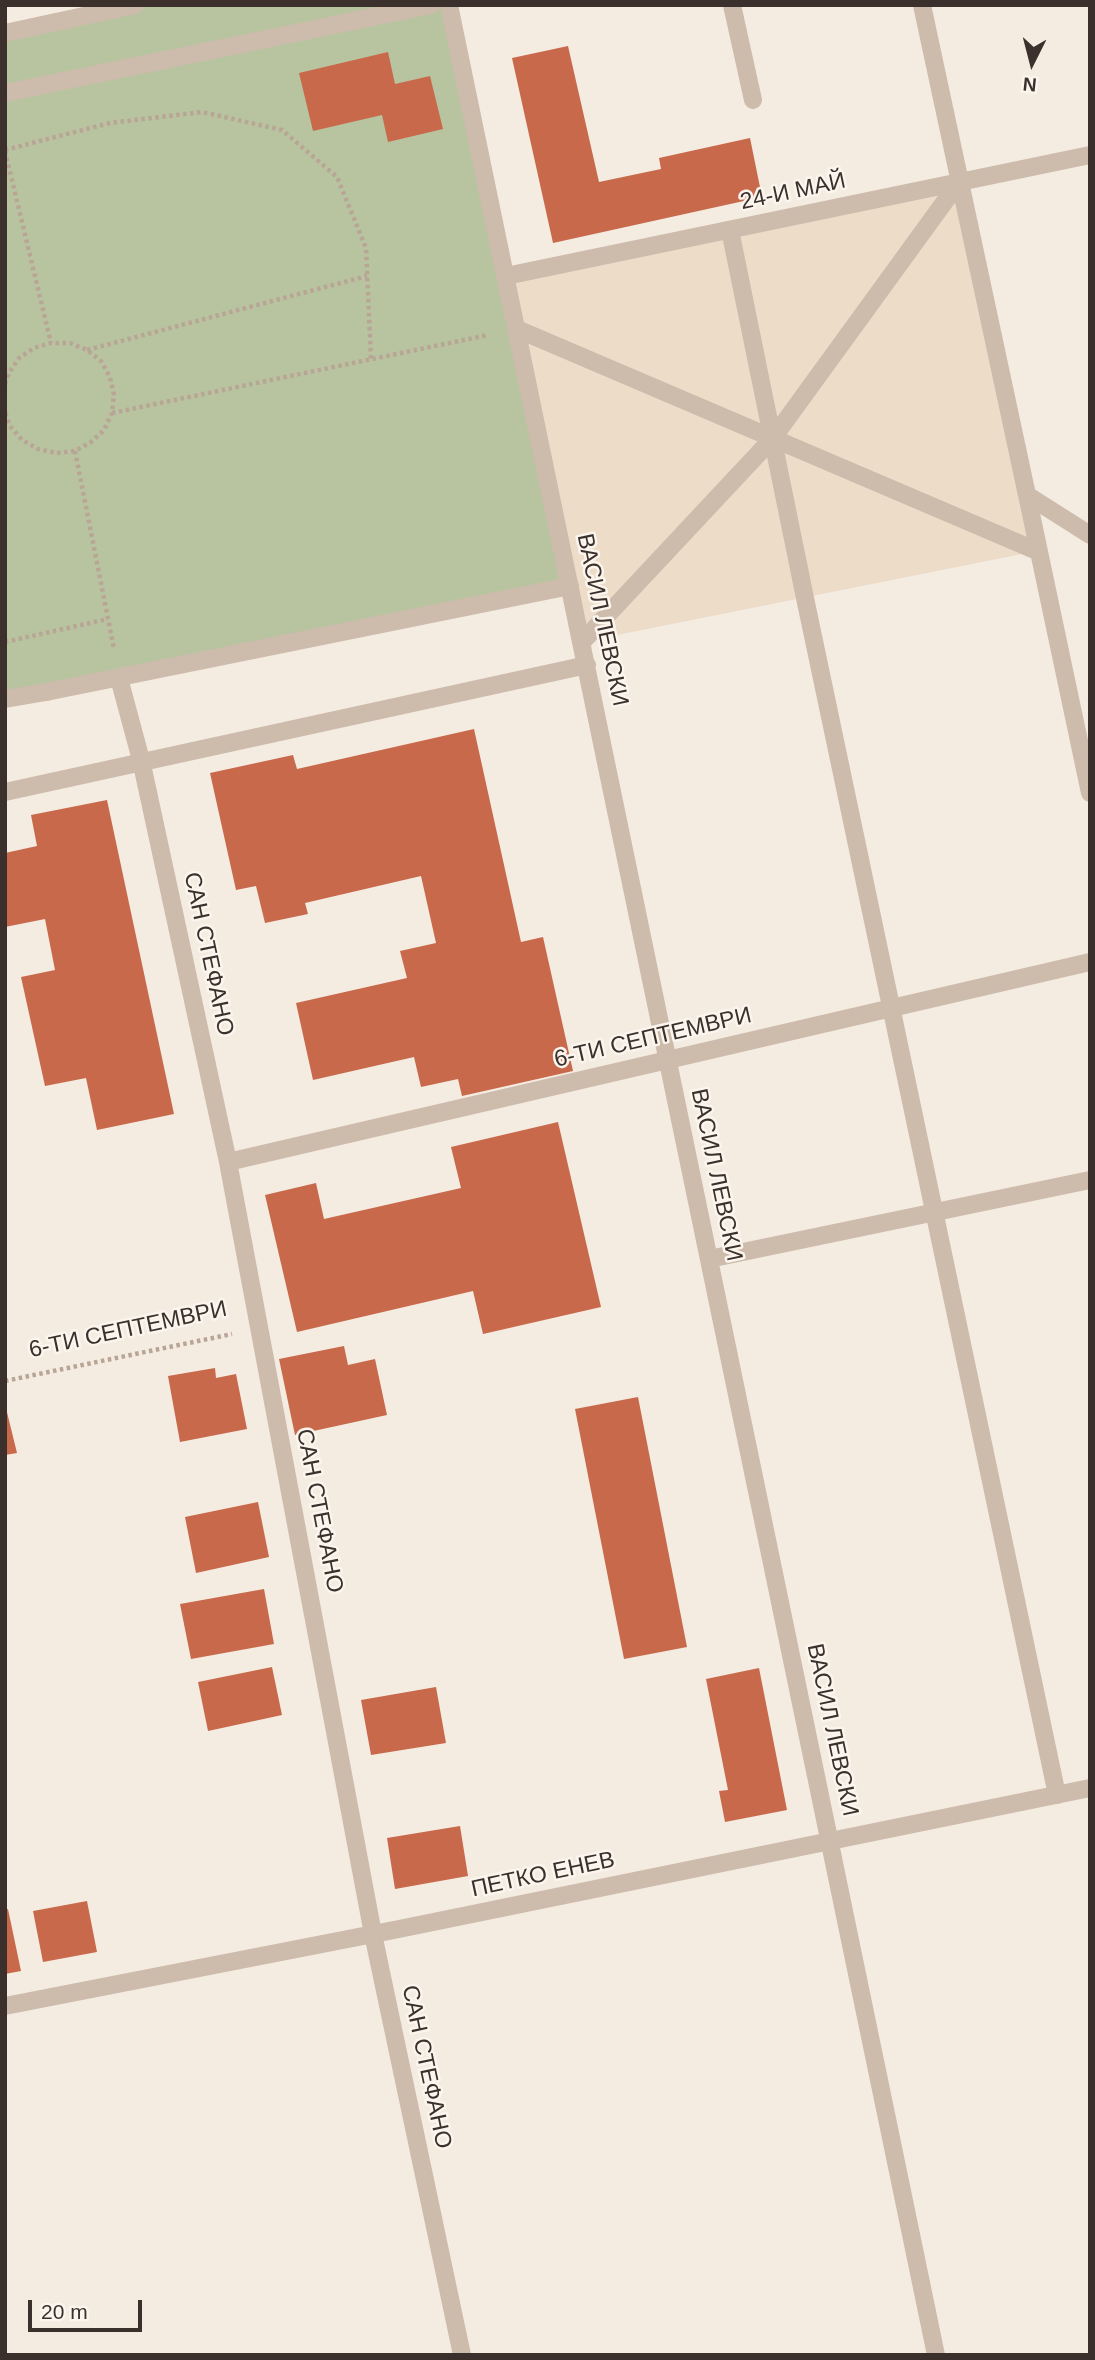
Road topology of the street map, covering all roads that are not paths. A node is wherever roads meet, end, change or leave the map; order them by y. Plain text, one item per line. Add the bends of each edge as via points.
1 (135, 5) edge
2 (431, 5) edge
3 (449, 5) edge
4 (732, 5) edge
5 (922, 5) edge
6 (5, 33) edge
7 (5, 93) edge
8 (753, 100) dead end
9 (1090, 155) edge
10 (959, 182) junction
11 (730, 230) junction
12 (506, 276) junction
13 (517, 329) junction
14 (773, 438) junction
15 (1027, 495) junction
16 (1090, 535) edge
17 (1037, 551) junction
18 (570, 586) junction
19 (582, 642) junction
20 (587, 665) junction
21 (119, 678) junction
22 (5, 699) edge
23 (141, 761) junction
24 (5, 792) edge
25 (1090, 793) edge
26 (1090, 961) edge
27 (892, 1008) junction
28 (667, 1060) junction
29 (228, 1162) junction
30 (1090, 1180) edge
31 (935, 1213) junction
32 (709, 1259) junction
33 (1090, 1788) edge
34 (1057, 1795) junction
35 (830, 1841) junction
36 (373, 1934) junction
37 (5, 2006) edge
38 (462, 2355) edge
39 (936, 2355) edge

1 - 6 street
2 - 7 street
3 - 12 street, ВАСИЛ ЛЕВСКИ
4 - 8 street
5 - 10 street
9 - 10 street, 24-И МАЙ
10 - 11 street, 24-И МАЙ
10 - 14 street
10 - 15 street
11 - 12 street, 24-И МАЙ
11 - 14 street
12 - 13 street, ВАСИЛ ЛЕВСКИ
13 - 14 street
13 - 18 street, ВАСИЛ ЛЕВСКИ
14 - 17 street
14 - 19 street
14 - 27 street
15 - 16 street
15 - 17 street
17 - 25 street
18 - 19 street, ВАСИЛ ЛЕВСКИ
18 - 21 street
19 - 20 street, ВАСИЛ ЛЕВСКИ
20 - 23 street
20 - 28 street, ВАСИЛ ЛЕВСКИ
21 - 22 street
21 - 23 street, САН СТЕФАНО
23 - 24 street
23 - 29 street, САН СТЕФАНО
26 - 27 street, 6-ТИ СЕПТЕМВРИ
27 - 28 street, 6-ТИ СЕПТЕМВРИ
27 - 31 street
28 - 29 street, 6-ТИ СЕПТЕМВРИ
28 - 32 street, ВАСИЛ ЛЕВСКИ
29 - 36 street, САН СТЕФАНО
30 - 31 street
31 - 32 street
31 - 34 street
32 - 35 street, ВАСИЛ ЛЕВСКИ
33 - 34 street, ПЕТКО ЕНЕВ
34 - 35 street, ПЕТКО ЕНЕВ
35 - 36 street, ПЕТКО ЕНЕВ
35 - 39 street, ВАСИЛ ЛЕВСКИ
36 - 37 street, ПЕТКО ЕНЕВ
36 - 38 street, САН СТЕФАНО

